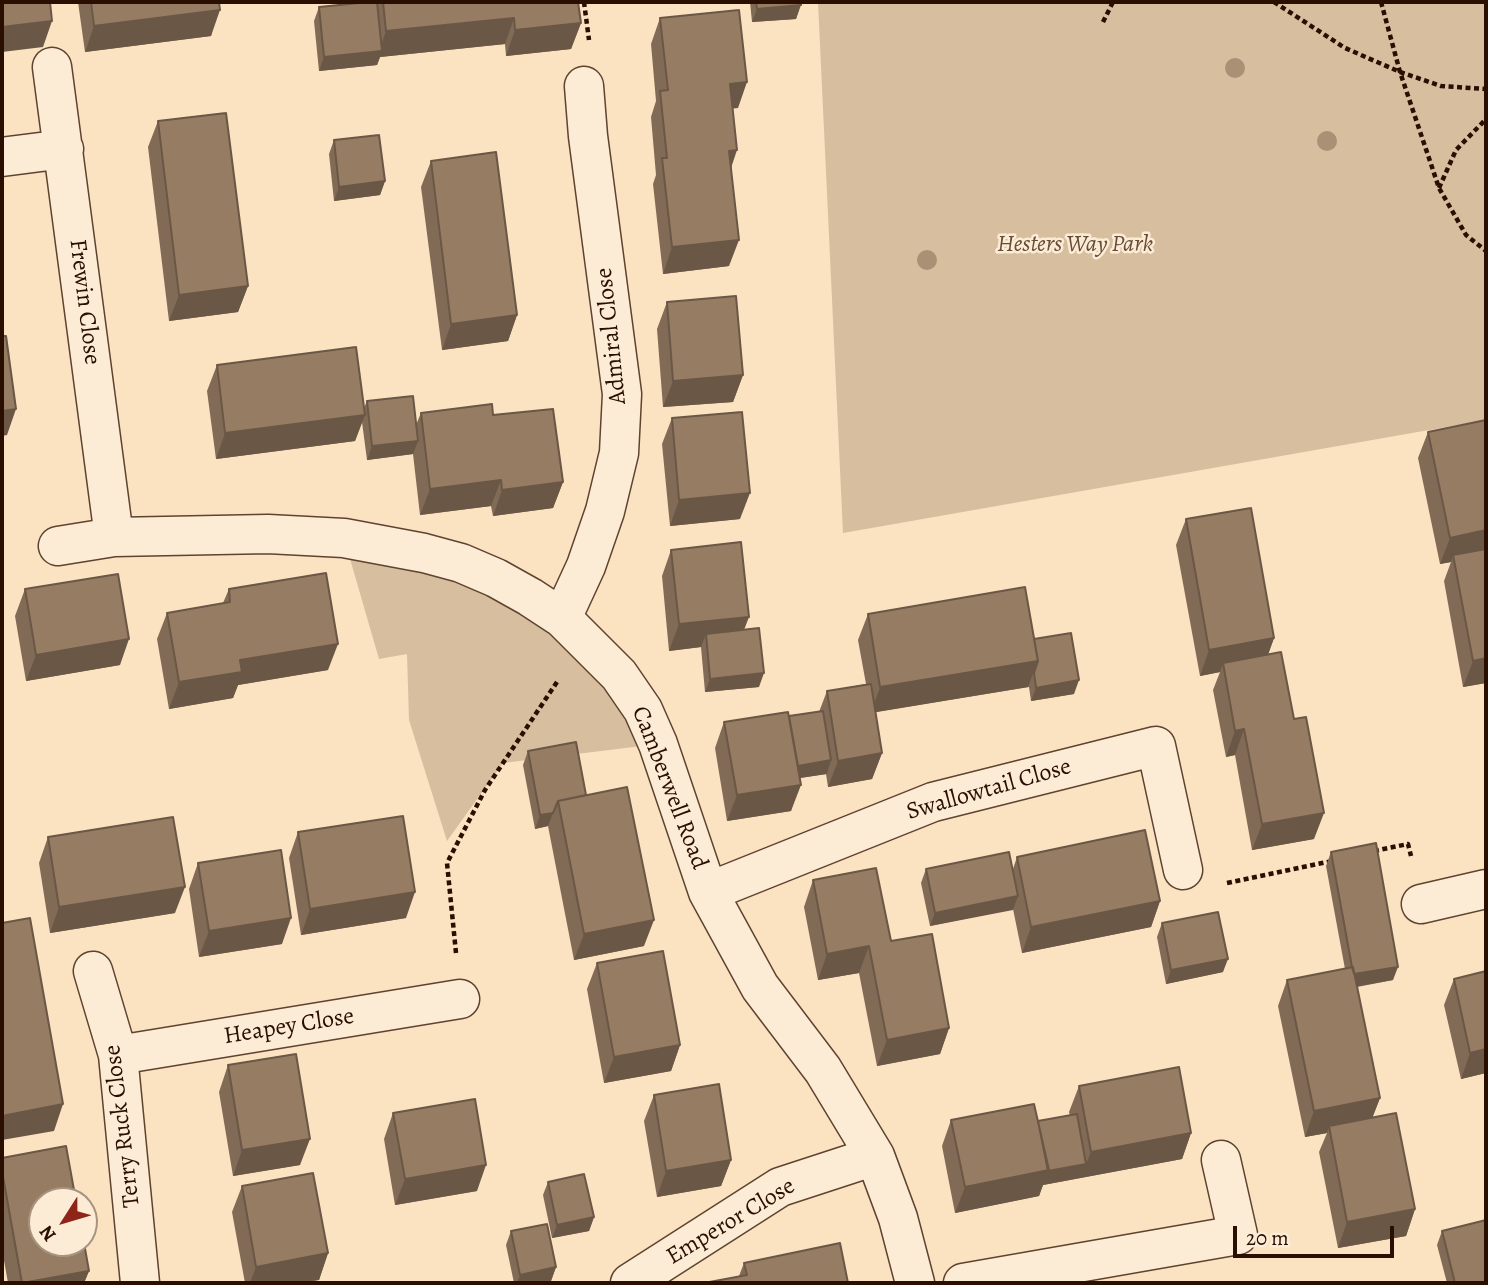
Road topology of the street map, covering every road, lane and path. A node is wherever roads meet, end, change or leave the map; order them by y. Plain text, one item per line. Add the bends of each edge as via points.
1 (1113, 2) edge
2 (1274, 2) edge
3 (1381, 2) edge
4 (1103, 22) dead end
5 (52, 67) dead end
6 (1399, 72) junction
7 (584, 86) dead end
8 (1486, 89) edge
9 (1486, 119) edge
10 (64, 149) junction
11 (2, 157) edge
12 (1439, 188) junction
13 (1486, 251) edge
14 (114, 537) junction
15 (58, 546) dead end
16 (574, 629) junction
17 (1369, 853) edge
18 (1342, 858) edge
19 (1183, 870) joint
20 (1486, 889) edge
21 (708, 892) junction
22 (1421, 904) joint
23 (93, 971) dead end
24 (460, 999) joint
25 (118, 1055) junction
26 (875, 1156) junction
27 (1222, 1160) dead end
28 (140, 1283) edge
29 (630, 1283) edge
30 (915, 1283) edge
31 (964, 1283) edge

1 - 4 path
2 - 6 path via 1345,48
3 - 6 path
5 - 10 street, Frewin Close
6 - 8 path via 1441,86
6 - 12 path
7 - 16 street, Admiral Close via 622,394 619,453 586,566
9 - 12 path via 1456,150
10 - 11 street
10 - 14 street, Frewin Close
12 - 13 path via 1466,235
14 - 15 street, Camberwell Road
14 - 16 street, Camberwell Road via 268,534 344,538 424,553 461,563 507,584
16 - 21 street, Camberwell Road via 620,675 643,710
16 - 24 path via 447,863
17 - 22 path via 1409,844
18 - 19 path via 1209,887
19 - 21 street, Swallowtail Close via 1156,746 933,802
20 - 22 street
21 - 26 street, Camberwell Road via 760,987 824,1070
23 - 25 street, Terry Ruck Close
24 - 25 street, Heapey Close
25 - 28 street, Terry Ruck Close
26 - 29 street, Emperor Close via 780,1187
26 - 30 street, Camberwell Road
27 - 31 street via 1238,1235

